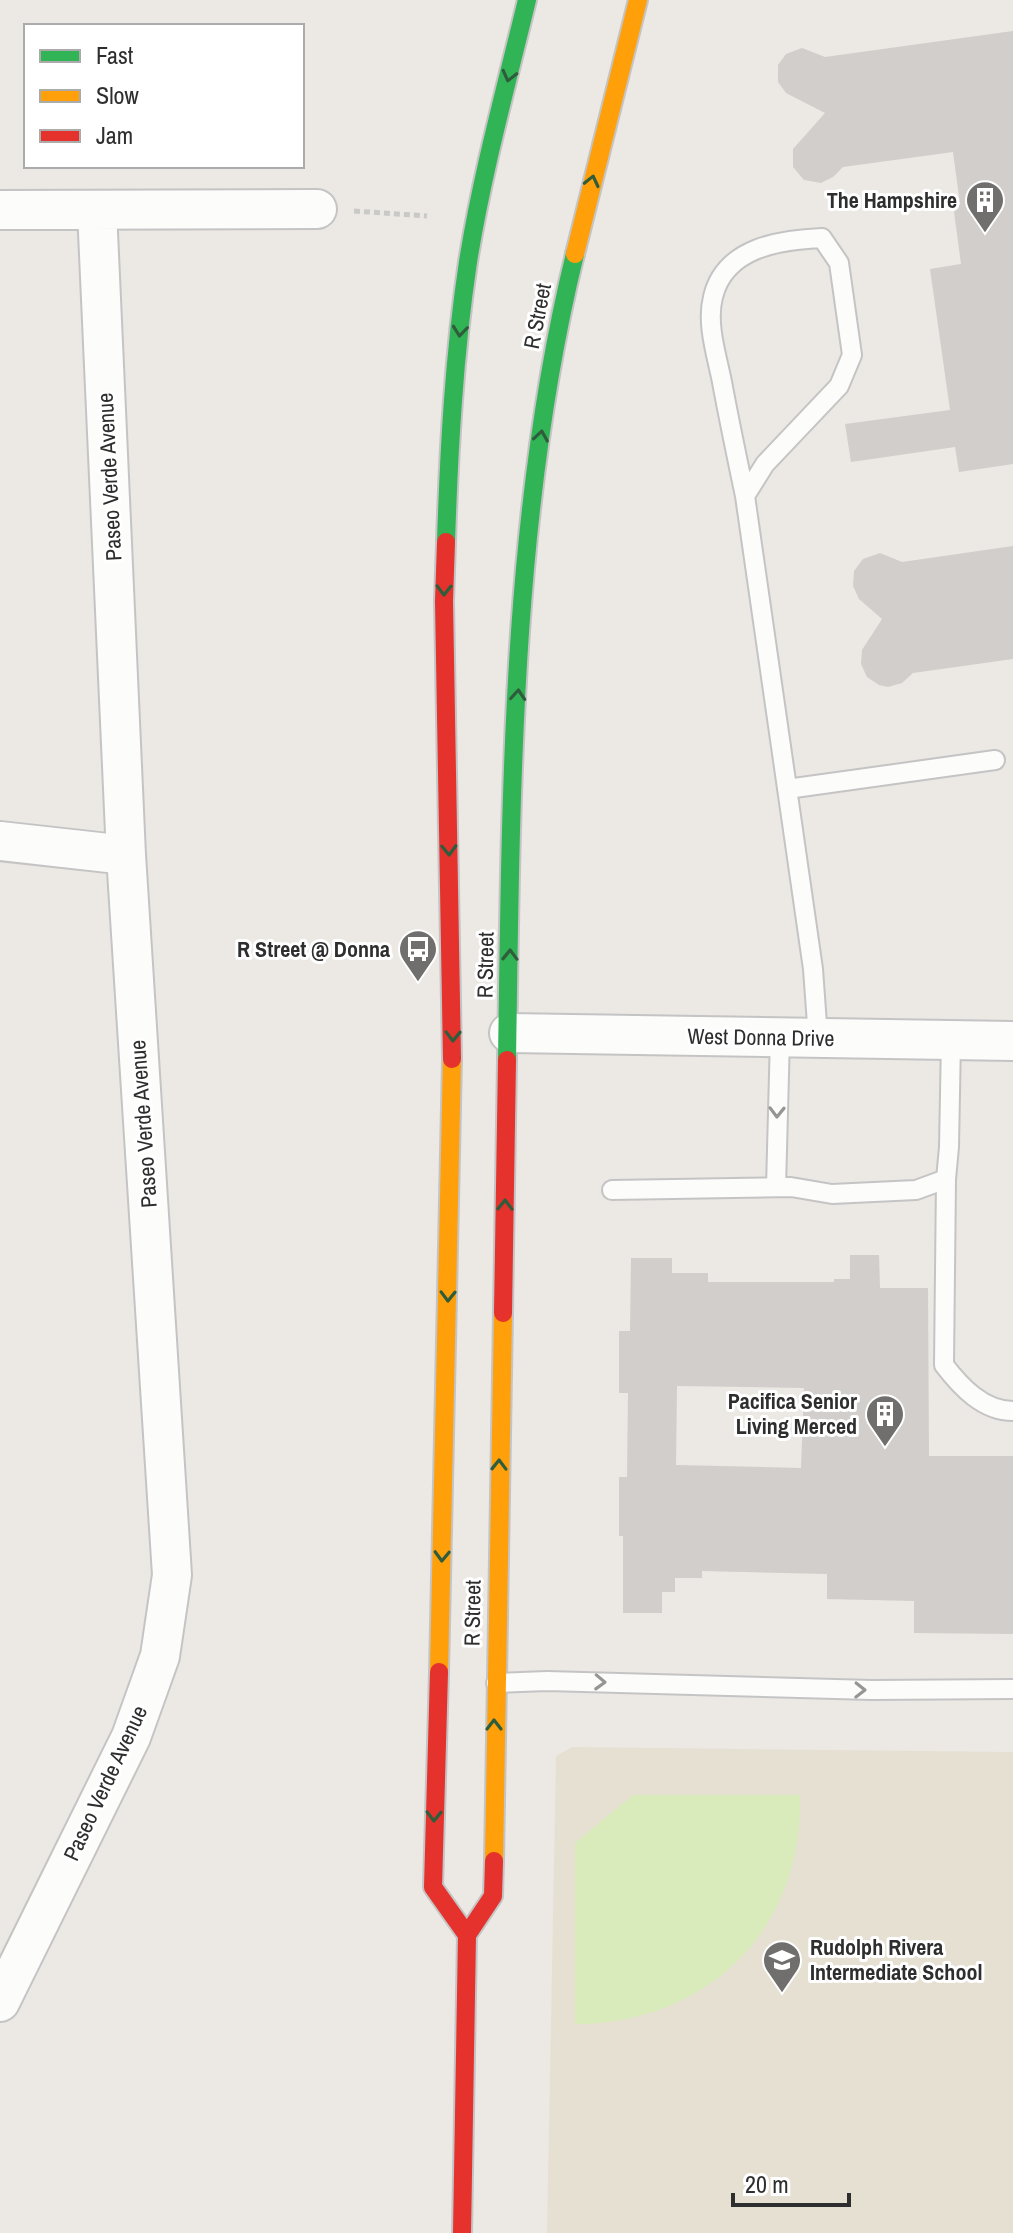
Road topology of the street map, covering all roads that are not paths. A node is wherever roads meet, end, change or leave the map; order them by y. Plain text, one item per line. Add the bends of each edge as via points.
1 (527, 0) edge
2 (638, 0) edge
3 (317, 209) road end
4 (0, 210) edge
5 (97, 210) junction
6 (745, 496) junction
7 (995, 760) dead end
8 (787, 789) junction
9 (0, 841) edge
10 (126, 855) junction
11 (509, 1033) junction
12 (780, 1037) junction
13 (818, 1038) junction
14 (951, 1040) junction
15 (1013, 1041) edge
16 (946, 1179) junction
17 (776, 1187) junction
18 (612, 1190) dead end
19 (1013, 1411) edge
20 (494, 1683) junction
21 (1009, 1689) edge
22 (467, 1935) junction
23 (0, 2002) edge
24 (462, 2233) edge

1 -> 22 street, R Street via 468,262 449,434 444,601 453,1028 433,1887
11 -> 2 street, R Street via 511,807 530,507 563,304
3 - 5 street
4 - 5 street
5 - 10 street, Paseo Verde Avenue
6 - 6 lane via 765,464 839,386 852,355 839,263 822,238 752,249 726,270 713,297 712,327
6 - 8 lane
7 - 8 lane
8 - 13 lane
9 - 10 street
10 - 23 street, Paseo Verde Avenue via 172,1575 160,1656 131,1737
11 - 12 street, West Donna Drive
20 -> 11 street, R Street
12 - 13 street, West Donna Drive
12 -> 17 lane
13 - 14 street, West Donna Drive
14 - 15 street, West Donna Drive
14 - 16 lane
16 - 17 lane via 916,1190 832,1194
16 - 19 lane via 944,1365 962,1389 998,1411
17 - 18 lane
20 -> 21 lane
22 -> 20 street, R Street via 493,1896
22 - 24 street

